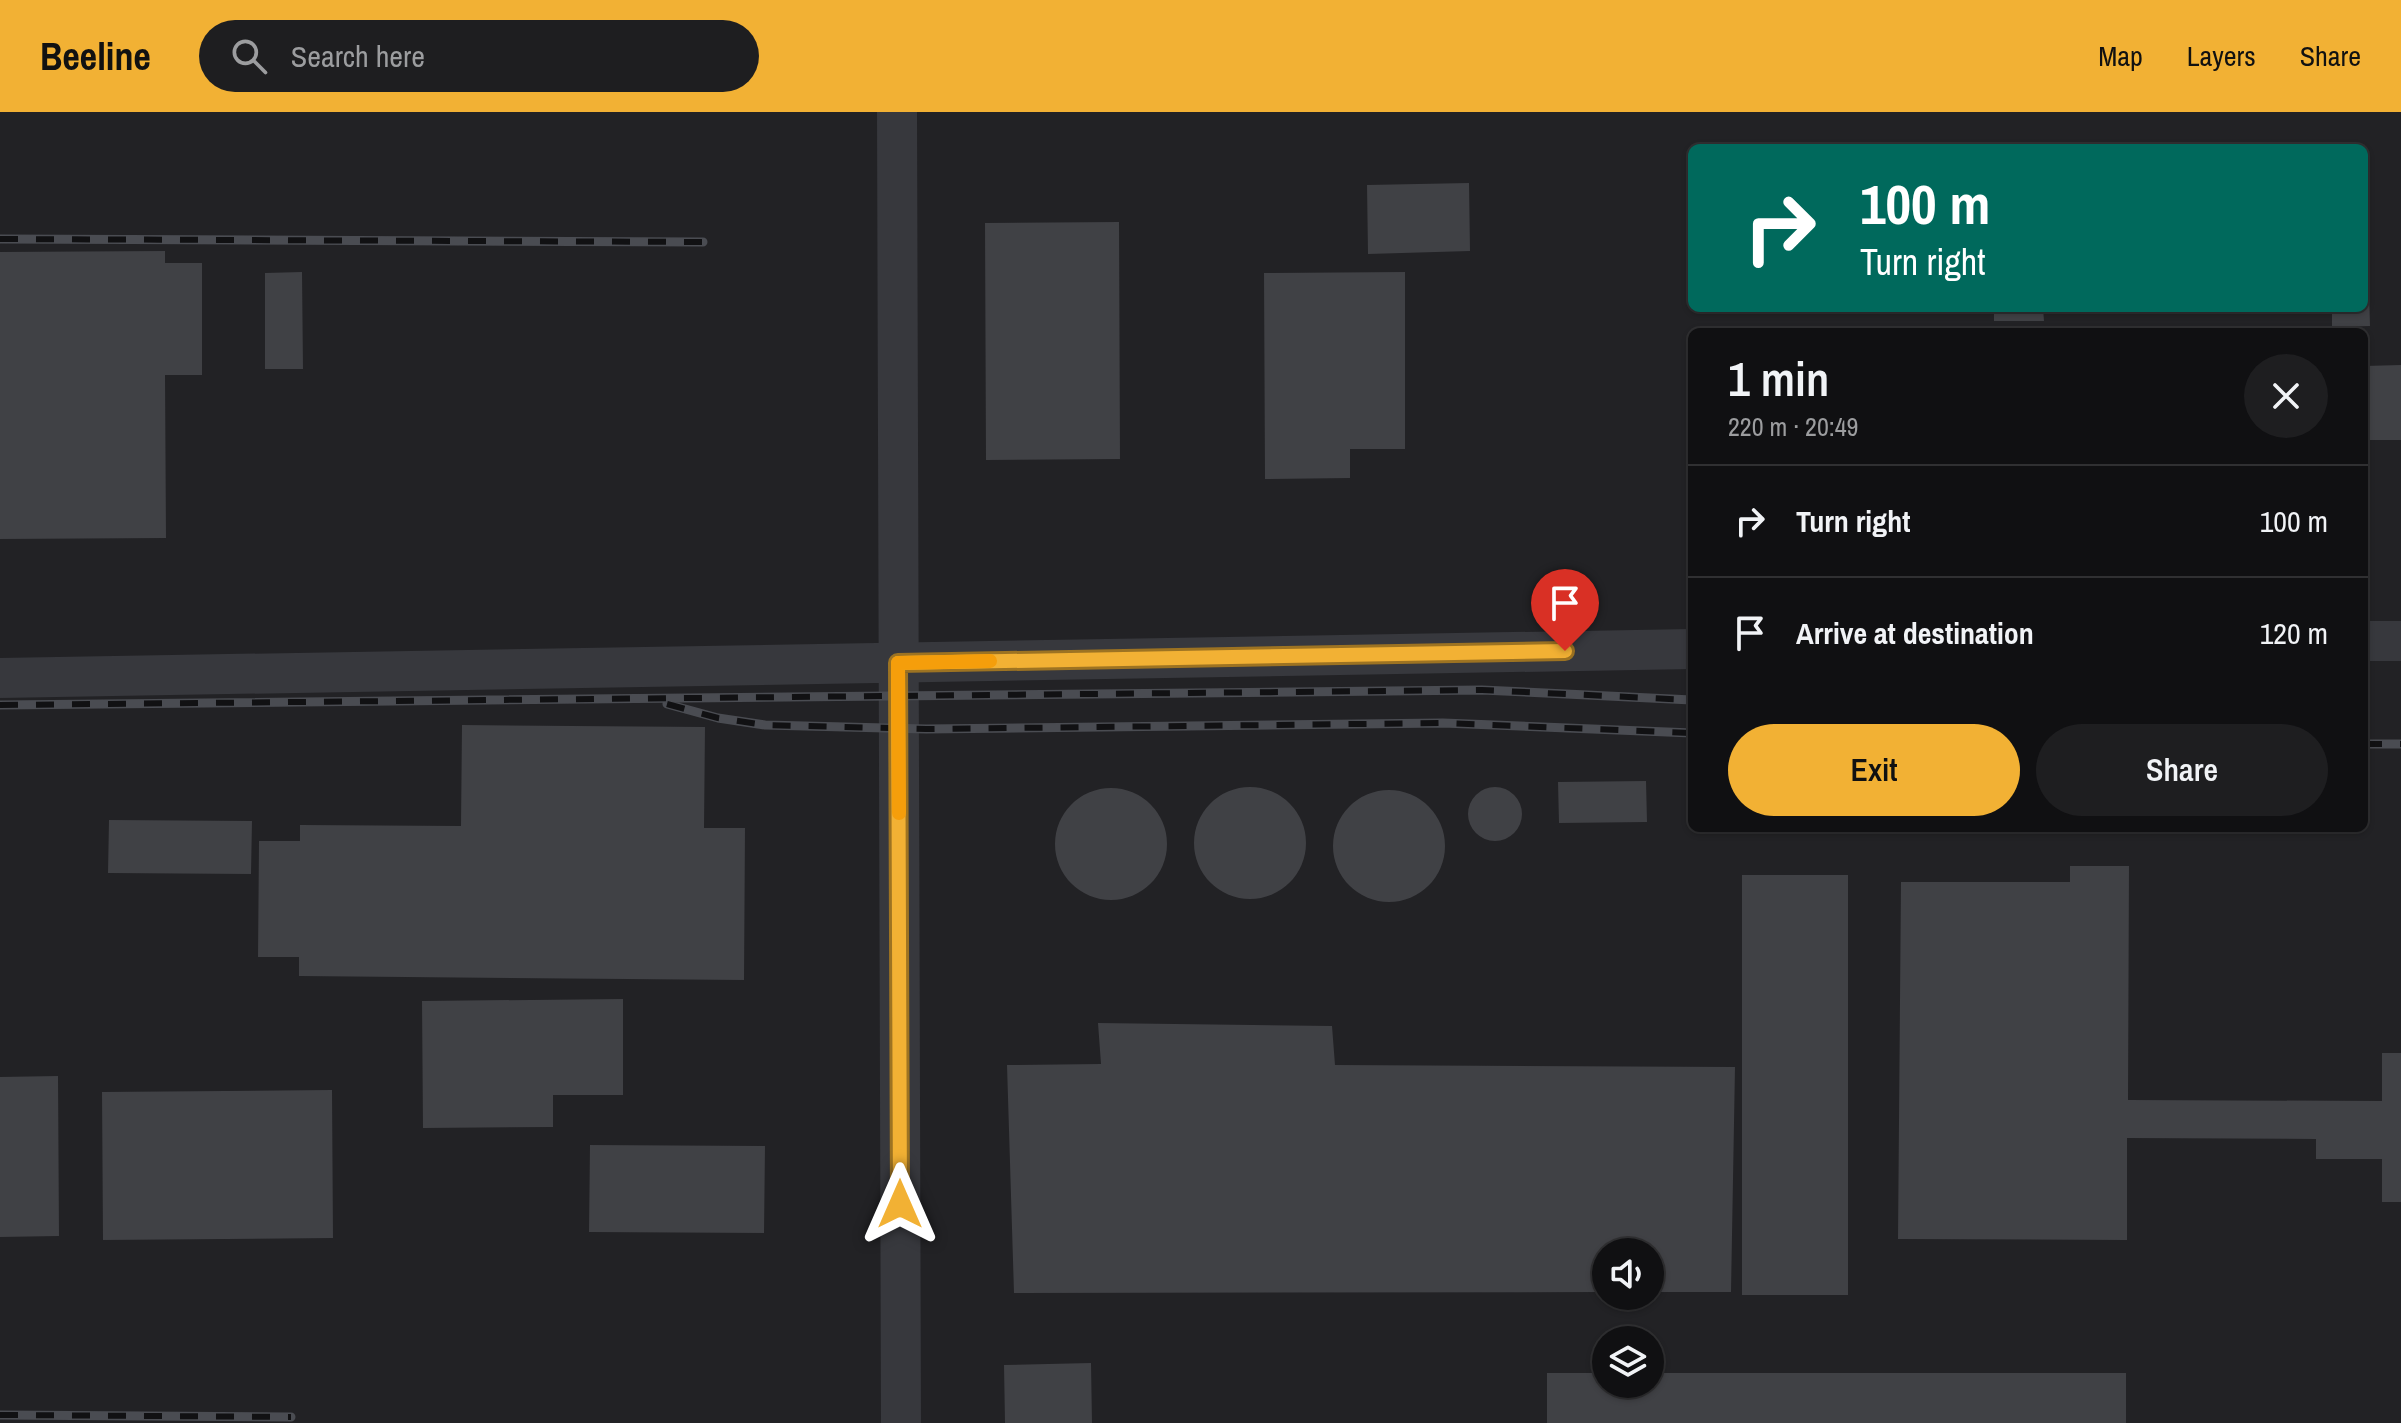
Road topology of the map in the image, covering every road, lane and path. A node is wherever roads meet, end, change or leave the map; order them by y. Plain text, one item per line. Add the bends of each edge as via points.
1 (897, 112) edge
2 (2368, 641) edge
3 (2401, 641) edge
4 (1688, 649) edge
5 (898, 663) junction
6 (0, 678) edge
7 (901, 1423) edge

1 - 5 street
2 - 3 street
4 - 5 street
5 - 6 street
5 - 7 street

